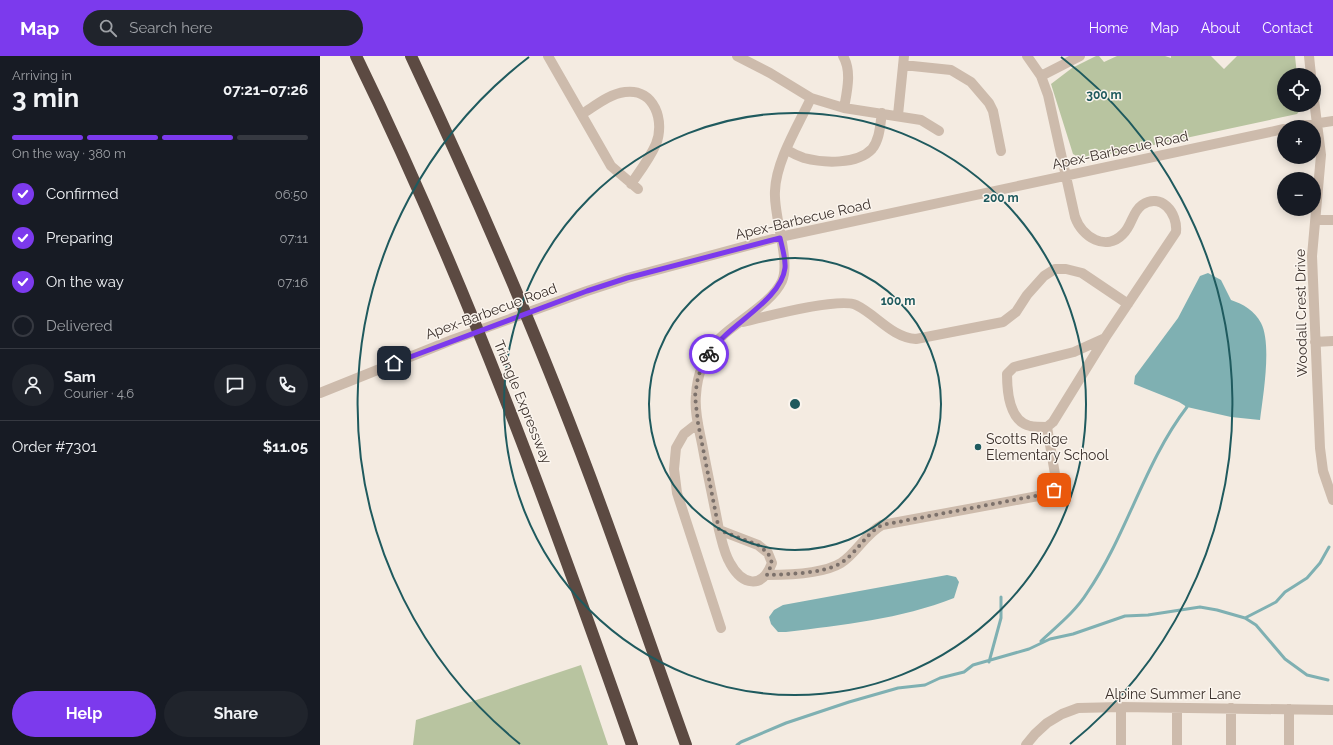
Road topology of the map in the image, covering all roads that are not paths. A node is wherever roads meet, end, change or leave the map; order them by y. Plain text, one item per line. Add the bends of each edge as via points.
1 (356, 56) edge
2 (411, 56) edge
3 (548, 56) edge
4 (736, 56) edge
5 (843, 56) edge
6 (1027, 56) edge
7 (1080, 56) edge
8 (1309, 56) edge
9 (904, 60) edge
10 (1310, 68) edge
11 (1041, 76) junction
12 (811, 98) junction
13 (844, 108) junction
14 (882, 113) junction
15 (582, 114) junction
16 (898, 116) junction
17 (1333, 121) edge
18 (1321, 122) edge
19 (939, 131) dead end
20 (1277, 131) edge
21 (787, 150) junction
22 (1002, 151) dead end
23 (1321, 164) edge
24 (1066, 177) junction
25 (1316, 220) junction
26 (1333, 220) edge
27 (780, 238) junction
28 (1128, 304) junction
29 (740, 323) junction
30 (1105, 338) junction
31 (1333, 341) edge
32 (1315, 342) junction
33 (320, 393) edge
34 (698, 423) junction
35 (1046, 427) junction
36 (1333, 500) edge
37 (719, 530) junction
38 (767, 575) junction
39 (721, 628) dead end
40 (1122, 707) junction
41 (1177, 708) junction
42 (1232, 708) junction
43 (1289, 709) junction
44 (1333, 710) edge
45 (632, 745) edge
46 (686, 745) edge
47 (1026, 745) edge
48 (1121, 745) edge
49 (1177, 745) edge
50 (1231, 745) edge
51 (1289, 745) edge

1 - 45 highway, Triangle Expressway via 403,156 486,351 534,471
2 - 46 highway via 485,217 532,328 602,509
3 - 15 street
4 - 12 street
5 - 13 street via 849,74
6 - 11 street
7 - 11 street
8 - 10 street
9 - 16 street
9 - 22 street via 951,70 970,82 989,103
11 - 24 street via 1048,95
12 - 13 street
12 - 21 street
13 - 14 street
14 - 16 street
14 - 21 street via 878,139 872,149 854,159 819,161 803,158
15 - 15 street via 612,166 635,186 656,144 660,126 656,109 644,96 626,92 606,99
16 - 19 street via 921,120
17 - 18 street
20 - 24 street, Apex-Barbecue Road
21 - 27 street via 777,176 775,191
23 - 25 street, Woodall Crest Drive
24 - 27 street, Apex-Barbecue Road
24 - 28 street via 1078,224 1088,236 1098,242 1111,241 1123,234 1143,204 1156,202 1166,206 1176,218 1176,232
25 - 26 street
25 - 32 street, Woodall Crest Drive via 1312,256
27 - 29 street via 785,266 782,280 776,290
27 - 33 street, Apex-Barbecue Road via 627,278 555,302
28 - 29 street via 1082,273 1055,269 1044,276 1016,312 1003,322 916,339 905,338 854,304 841,303 796,309
28 - 30 street
29 - 34 street via 720,338 704,362 695,396
30 - 35 street via 1053,422
30 - 35 street via 1074,352 1014,367 1007,374 1011,406 1019,420 1030,426
31 - 32 street
32 - 36 street, Woodall Crest Drive via 1320,456
34 - 37 street
34 - 39 street via 681,438 676,448 674,469 677,494
35 - 38 street via 1058,486 1049,494 882,525 872,531 841,563 800,573
37 - 38 street via 758,545 768,553 772,563
37 - 38 street via 730,563 738,575 750,582 758,582
40 - 41 street, Alpine Summer Lane
40 - 47 street, Alpine Summer Lane via 1078,708 1062,714 1034,734
40 - 48 street
41 - 42 street, Alpine Summer Lane
41 - 49 street
42 - 43 street, Alpine Summer Lane
42 - 50 street
43 - 44 street, Alpine Summer Lane
43 - 51 street

